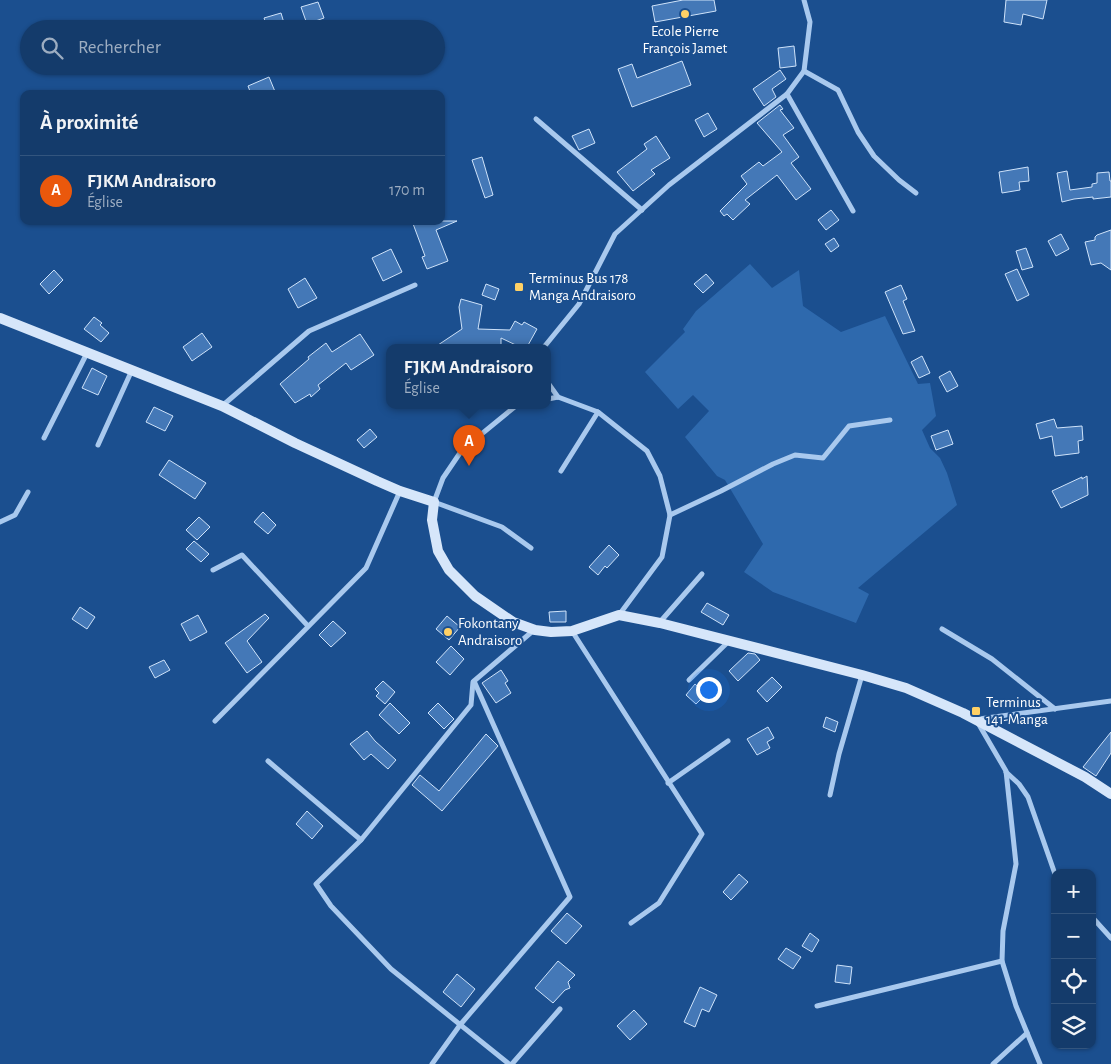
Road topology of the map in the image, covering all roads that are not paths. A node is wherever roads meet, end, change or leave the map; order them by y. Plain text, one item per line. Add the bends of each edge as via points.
1 (804, 0) edge
2 (804, 71) junction
3 (787, 94) junction
4 (536, 120) dead end
5 (916, 193) dead end
6 (642, 210) junction
7 (853, 211) dead end
8 (415, 284) dead end
9 (0, 318) edge
10 (547, 344) edge
11 (88, 353) junction
12 (132, 370) junction
13 (551, 387) edge
14 (558, 397) junction
15 (551, 398) edge
16 (222, 406) junction
17 (512, 409) edge
18 (598, 412) junction
19 (890, 420) dead end
20 (44, 438) dead end
21 (98, 444) dead end
22 (561, 471) dead end
23 (400, 491) junction
24 (28, 492) dead end
25 (434, 502) junction
26 (670, 515) junction
27 (0, 522) edge
28 (531, 548) dead end
29 (213, 570) dead end
30 (702, 574) dead end
31 (619, 615) junction
32 (660, 623) junction
33 (308, 626) junction
34 (942, 629) dead end
35 (534, 630) junction
36 (572, 631) junction
37 (730, 640) junction
38 (862, 675) junction
39 (689, 680) dead end
40 (474, 681) junction
41 (1111, 701) edge
42 (1055, 709) junction
43 (975, 720) junction
44 (214, 721) dead end
45 (728, 741) dead end
46 (268, 761) dead end
47 (1006, 771) junction
48 (668, 783) junction
49 (1111, 794) edge
50 (830, 796) dead end
51 (361, 840) junction
52 (1053, 869) edge
53 (1096, 922) edge
54 (631, 923) dead end
55 (1111, 938) edge
56 (1002, 961) junction
57 (817, 1006) dead end
58 (560, 1009) dead end
59 (460, 1025) junction
60 (1027, 1033) junction
61 (432, 1064) edge
62 (510, 1064) edge
63 (993, 1064) edge
64 (1040, 1064) edge

1 - 2 street via 810,22
2 - 3 street
2 - 5 street via 838,90 858,132 874,156
3 - 6 street via 669,185
3 - 7 street
4 - 6 street
6 - 10 street via 615,234 580,304
8 - 16 street via 309,331
9 - 11 street
11 - 12 street
11 - 20 street
12 - 16 street
12 - 21 street
13 - 14 street
14 - 15 street
14 - 18 street
16 - 23 street
17 - 25 street via 462,450 443,478
18 - 22 street
18 - 26 street via 647,451 660,476
19 - 26 street via 849,426 823,458 795,455
23 - 25 street
23 - 33 street via 366,568
24 - 27 street via 15,515
25 - 28 street via 502,527
25 - 35 street via 432,520 438,551 449,570 496,612
26 - 31 street via 662,557
29 - 33 street via 242,555
30 - 32 street
31 - 32 street
31 - 36 street
32 - 37 street
33 - 44 street
34 - 42 street via 992,659
35 - 36 street
35 - 40 street
36 - 48 street
37 - 38 street
37 - 39 street
38 - 43 street via 923,695
38 - 50 street
40 - 51 street via 471,705
40 - 59 street via 570,897
41 - 42 street
42 - 43 street
43 - 47 street
43 - 49 street via 1085,777
45 - 48 street
46 - 51 street
47 - 52 street via 1028,797
47 - 56 street via 1016,864 1003,930
48 - 54 street via 702,834 660,903
51 - 59 street via 316,884 331,906 391,969
53 - 55 street
56 - 57 street
56 - 60 street
58 - 62 street
59 - 61 street
59 - 62 street
60 - 63 street
60 - 64 street

